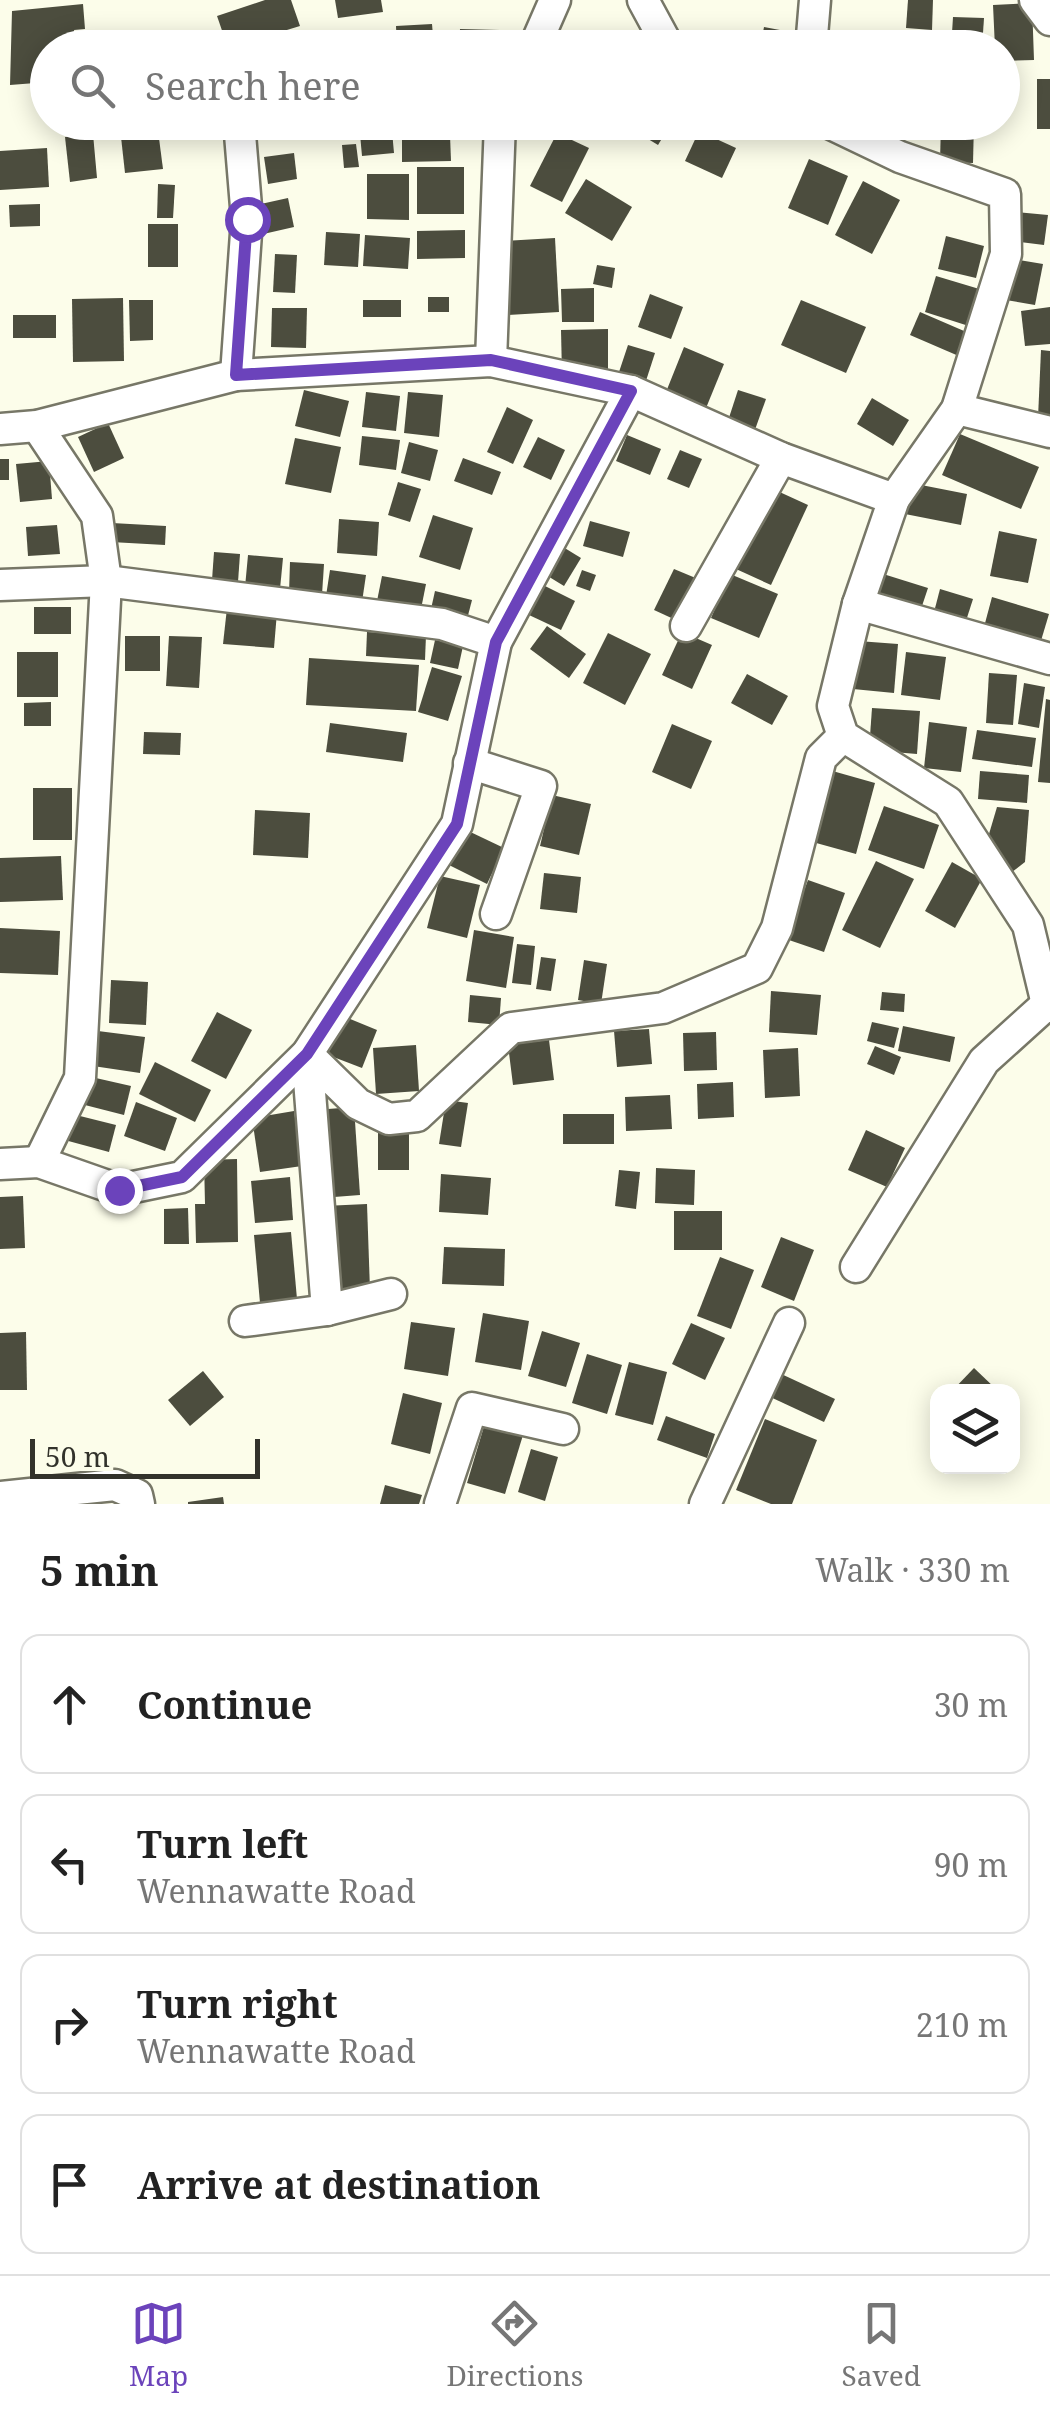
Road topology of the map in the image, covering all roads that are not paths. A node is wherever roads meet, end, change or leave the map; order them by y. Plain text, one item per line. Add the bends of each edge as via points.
1 (555, 0) edge
2 (643, 0) edge
3 (815, 0) edge
4 (1035, 0) edge
5 (1050, 20) edge
6 (542, 30) edge
7 (658, 30) edge
8 (812, 30) edge
9 (240, 140) edge
10 (499, 140) edge
11 (866, 140) edge
12 (491, 360) junction
13 (236, 375) junction
14 (631, 391) junction
15 (957, 409) junction
16 (1, 421) edge
17 (38, 426) junction
18 (1050, 432) edge
19 (782, 458) junction
20 (894, 499) junction
21 (106, 581) junction
22 (0, 584) edge
23 (858, 604) junction
24 (686, 626) dead end
25 (496, 642) junction
26 (1050, 658) edge
27 (843, 736) junction
28 (469, 763) junction
29 (496, 914) dead end
30 (1048, 1006) edge
31 (307, 1054) junction
32 (39, 1162) junction
33 (0, 1164) edge
34 (856, 1267) dead end
35 (391, 1294) dead end
36 (327, 1310) junction
37 (245, 1320) dead end
38 (789, 1323) dead end
39 (563, 1429) dead end
40 (0, 1497) edge
41 (138, 1504) edge
42 (440, 1504) edge
43 (705, 1504) edge

1 - 6 street
2 - 7 street
3 - 8 street
4 - 5 street
9 - 13 street via 247,219
10 - 12 street
11 - 15 street via 1005,194 1006,254
12 - 13 street
12 - 14 street
13 - 17 street
14 - 19 street
14 - 25 street
15 - 18 street
15 - 20 street
16 - 17 street
17 - 21 street via 98,516
19 - 20 street
19 - 24 street
20 - 23 street
21 - 22 street
21 - 25 street via 442,624
21 - 32 street via 80,1078
23 - 26 street
23 - 27 street via 833,706
25 - 28 street
27 - 30 street via 948,802 1028,925
27 - 31 street via 821,758 777,928 757,968 662,1008 510,1028 417,1116 388,1119 358,1104
28 - 29 street via 540,786
28 - 31 street via 457,824
30 - 34 street via 984,1061
31 - 32 street via 182,1177 119,1190
31 - 36 street
32 - 33 street
35 - 36 street
36 - 37 street
38 - 43 street
39 - 42 street via 472,1408
40 - 41 street via 115,1485 137,1494

